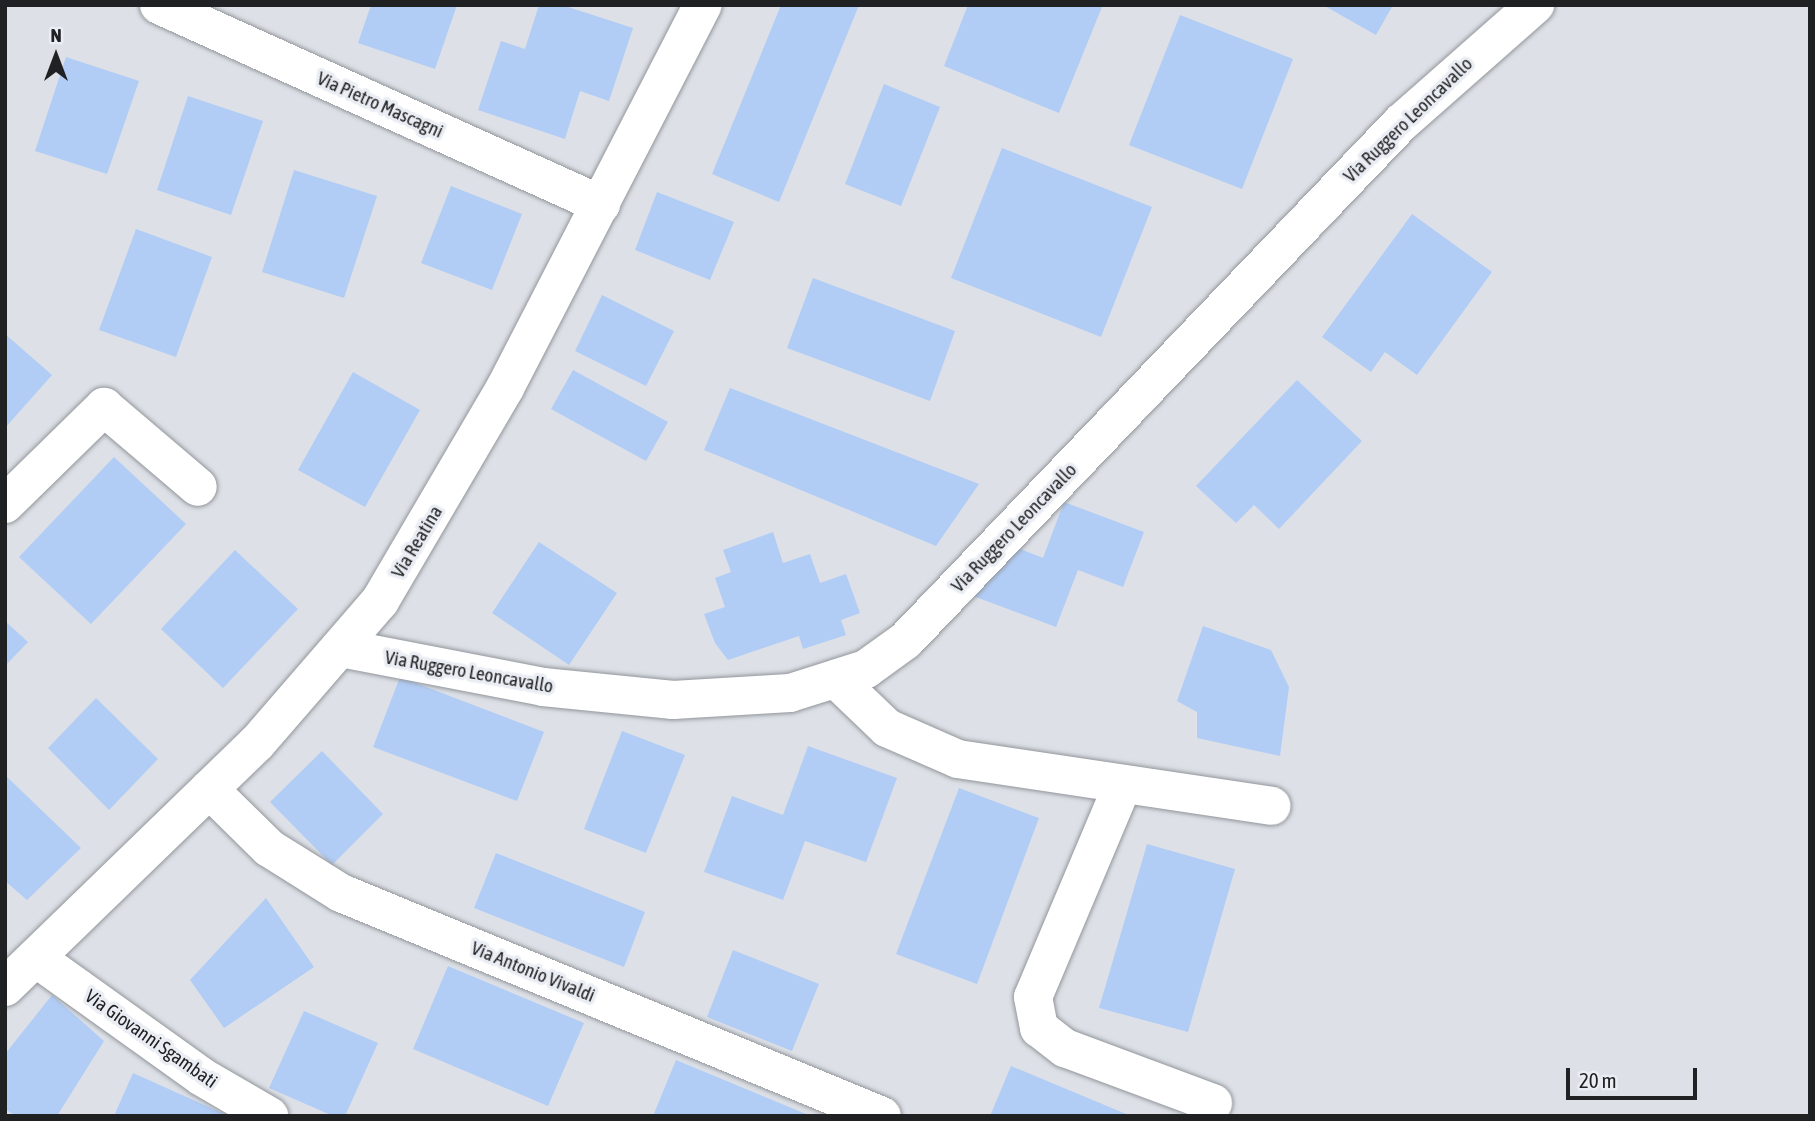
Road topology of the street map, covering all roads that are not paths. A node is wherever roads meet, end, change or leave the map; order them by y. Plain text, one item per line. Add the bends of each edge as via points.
1 (159, 5) edge
2 (703, 5) edge
3 (1535, 5) edge
4 (601, 205) junction
5 (198, 487) dead end
6 (5, 504) edge
7 (341, 648) junction
8 (838, 681) junction
9 (1123, 784) junction
10 (209, 789) junction
11 (1271, 806) dead end
12 (36, 958) junction
13 (5, 987) edge
14 (1213, 1104) dead end
15 (269, 1116) edge
16 (882, 1116) edge

1 - 4 street, Via Pietro Mascagni
2 - 4 street, Via Reatina
3 - 8 street, Via Ruggero Leoncavallo via 1401,123 906,640 879,662
4 - 7 street, Via Reatina via 406,563
5 - 6 street via 104,407
7 - 8 street, Via Ruggero Leoncavallo via 518,683 673,700 754,698
7 - 10 street, Via Reatina
8 - 9 street via 887,728 938,754
9 - 11 street
9 - 14 street via 1033,997 1039,1028 1065,1048
10 - 12 street, Via Reatina
10 - 16 street, Via Antonio Vivaldi via 269,848 341,893
12 - 13 street, Via Reatina
12 - 15 street, Via Giovanni Sgambati via 202,1077

